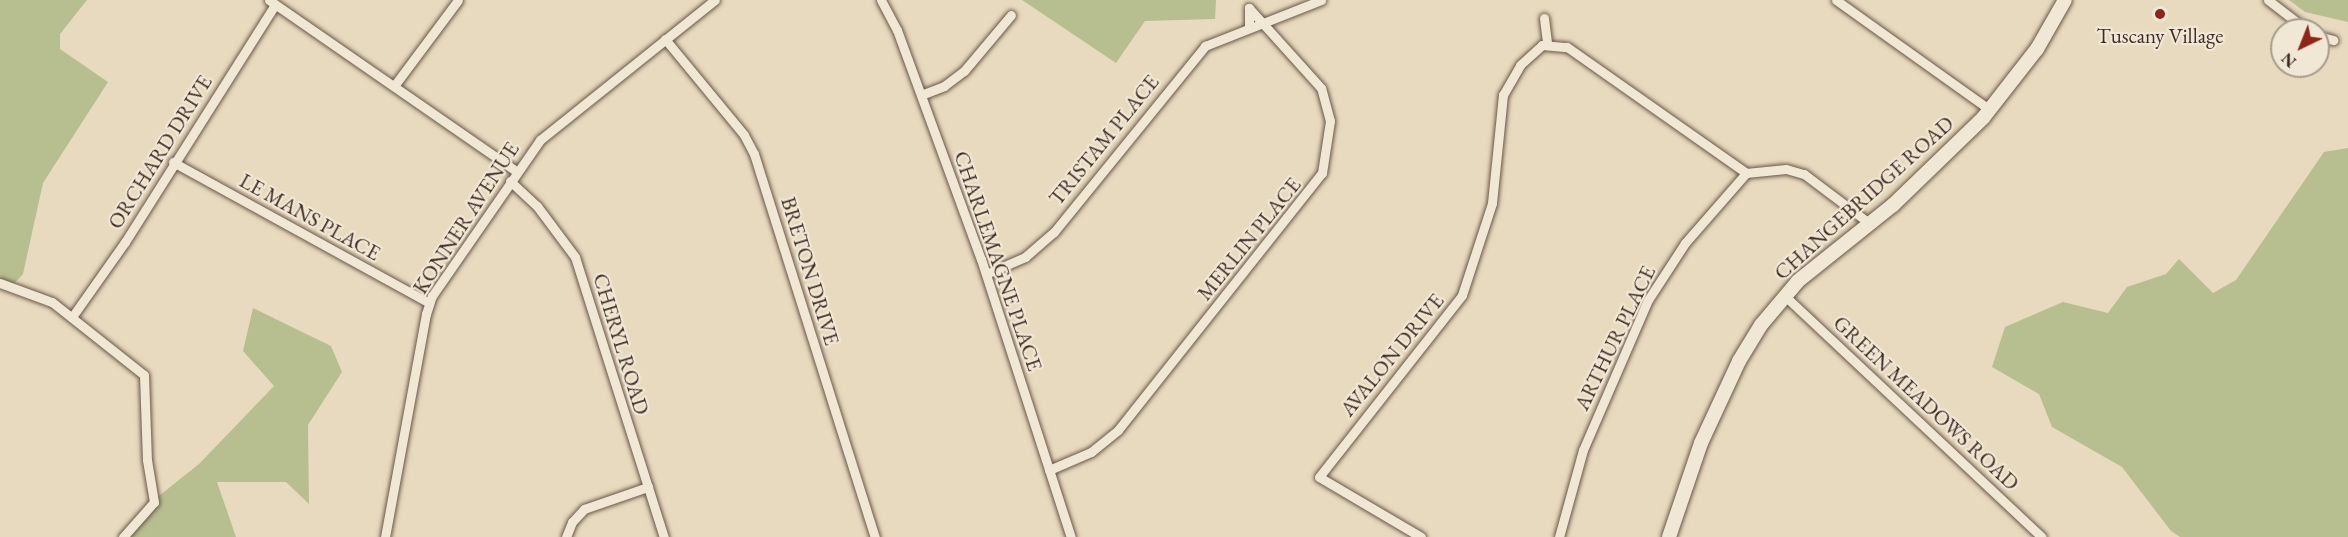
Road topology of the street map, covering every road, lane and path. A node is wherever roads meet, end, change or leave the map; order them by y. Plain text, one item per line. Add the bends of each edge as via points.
1 (458, 0) edge
2 (715, 0) edge
3 (881, 0) edge
4 (1321, 0) edge
5 (1836, 0) edge
6 (2065, 0) edge
7 (2268, 0) edge
8 (272, 2) edge
9 (1011, 15) dead end
10 (1544, 18) dead end
11 (2291, 18) edge
12 (1263, 24) junction
13 (1249, 28) junction
14 (665, 39) junction
15 (2330, 39) edge
16 (2333, 40) dead end
17 (1547, 44) junction
18 (394, 86) junction
19 (921, 95) junction
20 (1990, 110) junction
21 (173, 162) junction
22 (516, 171) junction
23 (1746, 173) junction
24 (510, 181) junction
25 (1869, 223) junction
26 (986, 274) junction
27 (0, 283) edge
28 (1785, 296) junction
29 (429, 303) junction
30 (72, 316) junction
31 (1049, 470) junction
32 (648, 487) junction
33 (123, 537) edge
34 (385, 537) edge
35 (566, 537) edge
36 (664, 537) edge
37 (875, 537) edge
38 (1071, 537) edge
39 (1421, 537) edge
40 (1559, 537) edge
41 (1669, 537) edge
42 (2042, 537) edge

1 - 18 street
2 - 14 street, KONNER AVENUE
3 - 19 street, CHARLEMAGNE PLACE
4 - 12 street, TRISTAM PLACE
5 - 20 street
6 - 20 main road, CHANGEBRIDGE ROAD via 2037,49
7 - 11 street
8 - 18 street
8 - 21 street, ORCHARD DRIVE
9 - 19 street via 955,79
10 - 17 street
12 - 13 street, TRISTAM PLACE
12 - 13 street, MERLIN PLACE via 1249,8
12 - 31 street, MERLIN PLACE via 1318,83 1326,97 1330,138 1322,173 1118,430 1091,452
13 - 26 street, TRISTAM PLACE via 1205,46 1042,243 1025,257
14 - 22 street, KONNER AVENUE via 540,140
14 - 37 street, BRETON DRIVE via 744,135 754,154
15 - 16 street
17 - 23 street via 1567,47
17 - 39 street, AVALON DRIVE via 1536,48 1507,82 1492,202 1461,299 1319,477
18 - 22 street
19 - 26 street, CHARLEMAGNE PLACE
20 - 25 main road, CHANGEBRIDGE ROAD via 1941,161
21 - 29 street, LE MANS PLACE
21 - 30 street, ORCHARD DRIVE via 125,242
22 - 24 street, KONNER AVENUE
23 - 25 street via 1786,169 1804,174
23 - 40 street, ARTHUR PLACE via 1685,243 1648,300 1590,431
24 - 29 street, KONNER AVENUE
24 - 32 street, CHERYL ROAD via 537,206 574,257
25 - 28 main road, CHANGEBRIDGE ROAD via 1809,271
26 - 31 street, CHARLEMAGNE PLACE
27 - 30 street via 52,302
28 - 41 main road, CHANGEBRIDGE ROAD via 1739,361 1701,443
28 - 42 street, GREEN MEADOWS ROAD
29 - 34 street, KONNER AVENUE
30 - 33 street via 144,375 147,460 154,502
31 - 38 street, CHARLEMAGNE PLACE
32 - 35 street via 584,509 572,522
32 - 36 street, CHERYL ROAD

